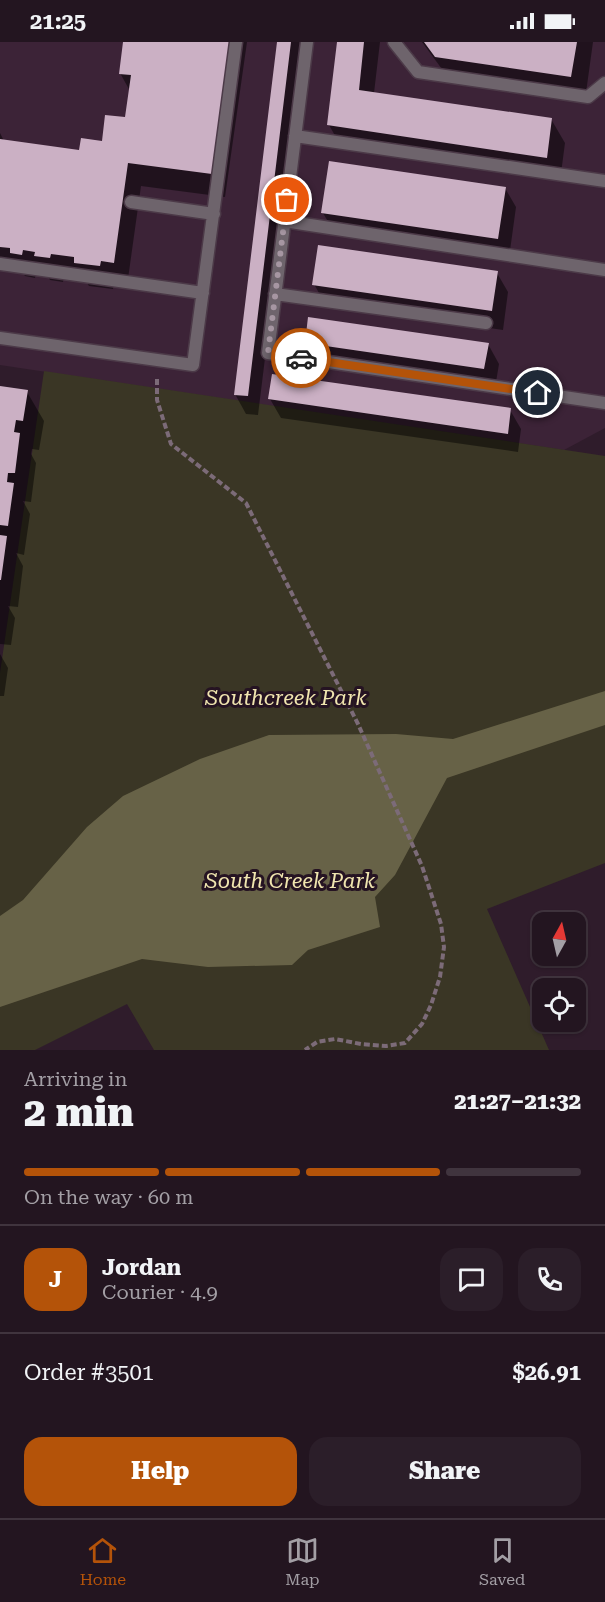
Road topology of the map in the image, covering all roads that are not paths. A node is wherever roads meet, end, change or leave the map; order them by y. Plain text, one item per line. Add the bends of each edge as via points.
1 (236, 42) edge
2 (307, 42) edge
3 (394, 42) edge
4 (605, 83) edge
5 (295, 136) junction
6 (605, 181) edge
7 (131, 202) dead end
8 (214, 214) junction
9 (285, 221) junction
10 (0, 264) edge
11 (605, 270) edge
12 (203, 293) junction
13 (275, 294) junction
14 (486, 322) dead end
15 (0, 338) edge
16 (605, 403) edge

1 - 8 lane
2 - 5 lane
3 - 4 lane via 418,72 588,98
5 - 6 lane
5 - 9 lane
7 - 8 lane
8 - 12 lane
9 - 11 lane
9 - 13 lane
10 - 12 lane
12 - 15 lane via 193,365
13 - 14 lane
13 - 16 lane via 268,353

